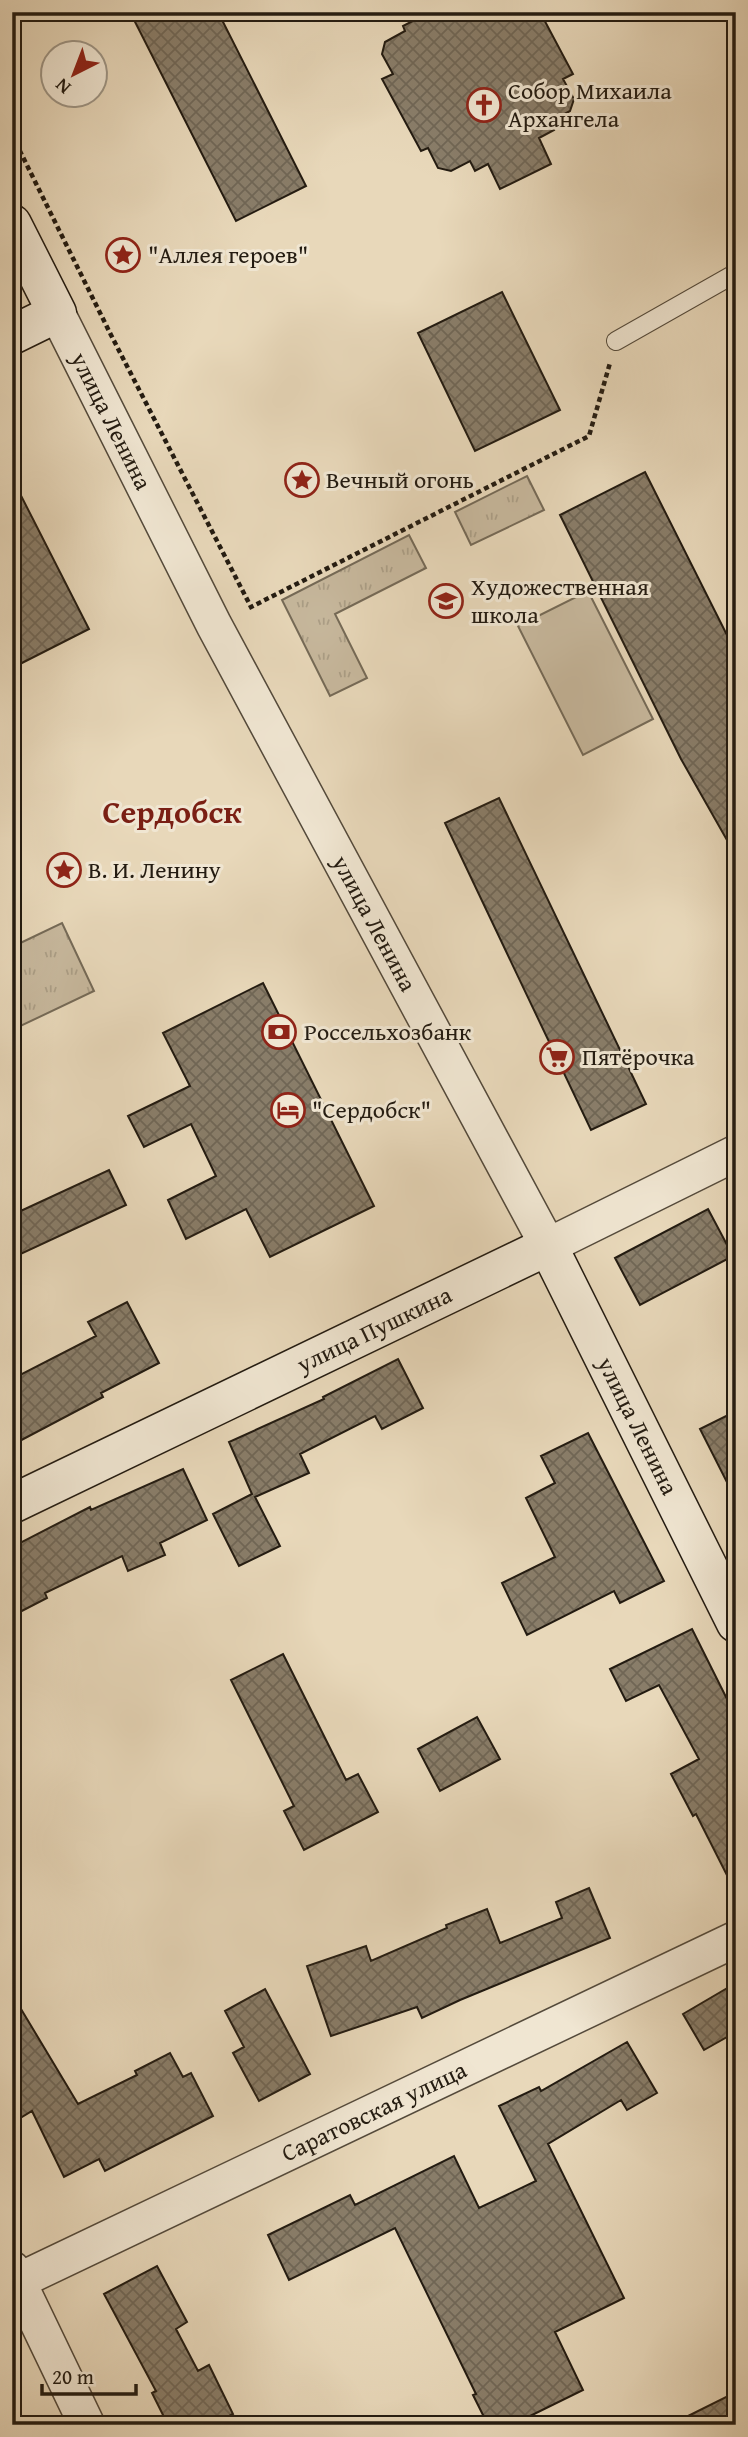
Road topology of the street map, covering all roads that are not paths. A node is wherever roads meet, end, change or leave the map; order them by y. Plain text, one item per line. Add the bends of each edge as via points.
1 (12, 224) edge
2 (736, 273) edge
3 (57, 313) junction
4 (12, 335) edge
5 (617, 341) road end
6 (736, 1153) edge
7 (548, 1246) junction
8 (12, 1504) edge
9 (736, 1623) edge
10 (736, 1939) edge
11 (14, 2278) edge
12 (87, 2425) edge

1 - 3 street, улица Ленина
2 - 5 lane
3 - 4 street
3 - 7 street, улица Ленина via 214,625
6 - 7 street, улица Пушкина
7 - 8 street, улица Пушкина
7 - 9 street, улица Ленина
10 - 11 street, Саратовская улица
11 - 12 street

